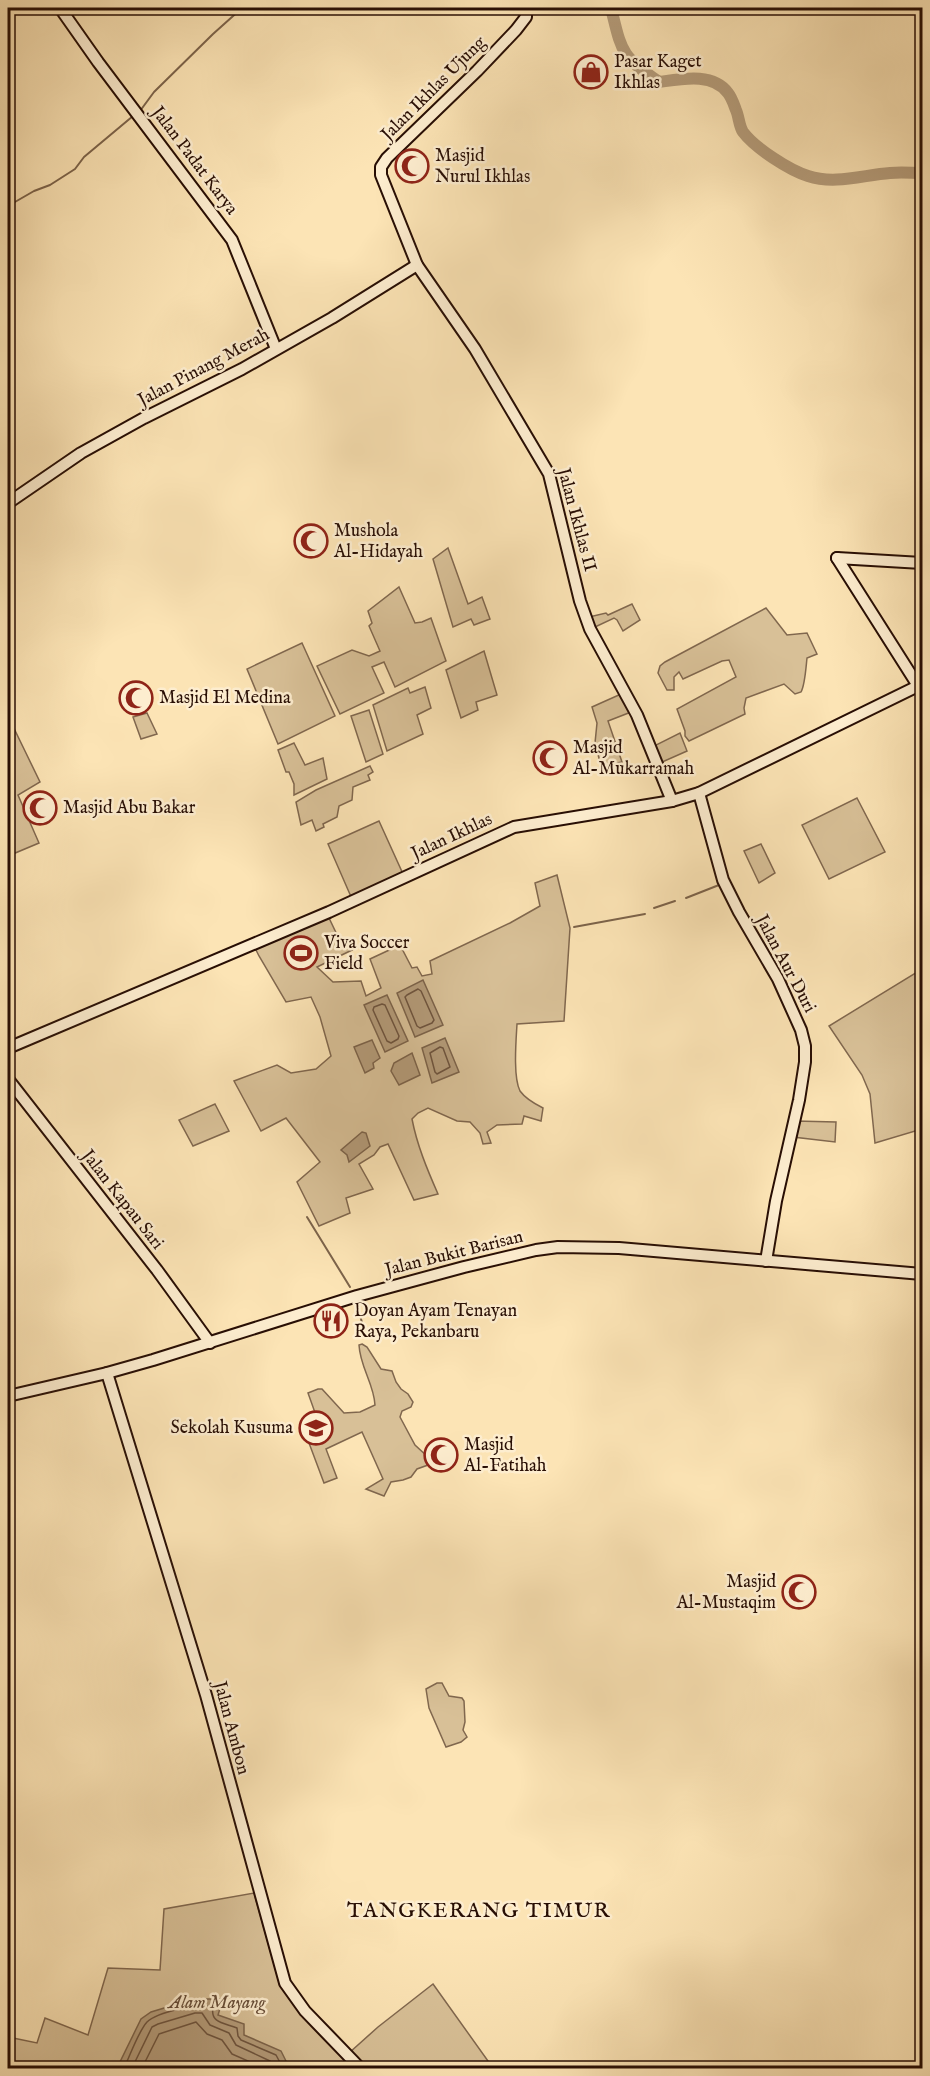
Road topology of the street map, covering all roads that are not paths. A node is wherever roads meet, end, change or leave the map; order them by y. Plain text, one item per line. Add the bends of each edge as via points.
1 (60, 8) edge
2 (526, 8) edge
3 (417, 265) junction
4 (276, 348) junction
5 (8, 503) edge
6 (922, 563) edge
7 (920, 689) edge
8 (699, 793) junction
9 (672, 801) junction
10 (8, 1048) edge
11 (8, 1079) edge
12 (766, 1261) junction
13 (922, 1274) edge
14 (210, 1343) junction
15 (107, 1373) junction
16 (8, 1396) edge
17 (360, 2068) edge

1 - 4 street, Jalan Padat Karya via 232,240
2 - 3 street, Jalan Ikhlas Ujung via 526,16 516,30 381,167 382,179
3 - 4 street, Jalan Pinang Merah
3 - 9 street, Jalan Ikhlas II via 475,349 549,474 590,629 637,715
4 - 5 street, Jalan Pinang Merah via 102,441
6 - 7 street via 837,558
7 - 8 street, Jalan Ikhlas
8 - 9 street, Jalan Ikhlas
8 - 12 street, Jalan Aur Duri via 723,880 778,979 805,1046 799,1100
9 - 10 street, Jalan Ikhlas via 514,826 330,912
11 - 14 street, Jalan Kapau Sari
12 - 13 street, Jalan Bukit Barisan
12 - 14 street, Jalan Bukit Barisan via 619,1248 536,1250 357,1296
14 - 15 street, Jalan Bukit Barisan
15 - 16 street, Jalan Bukit Barisan
15 - 17 street, Jalan Ambon via 202,1684 285,1983 305,2011

